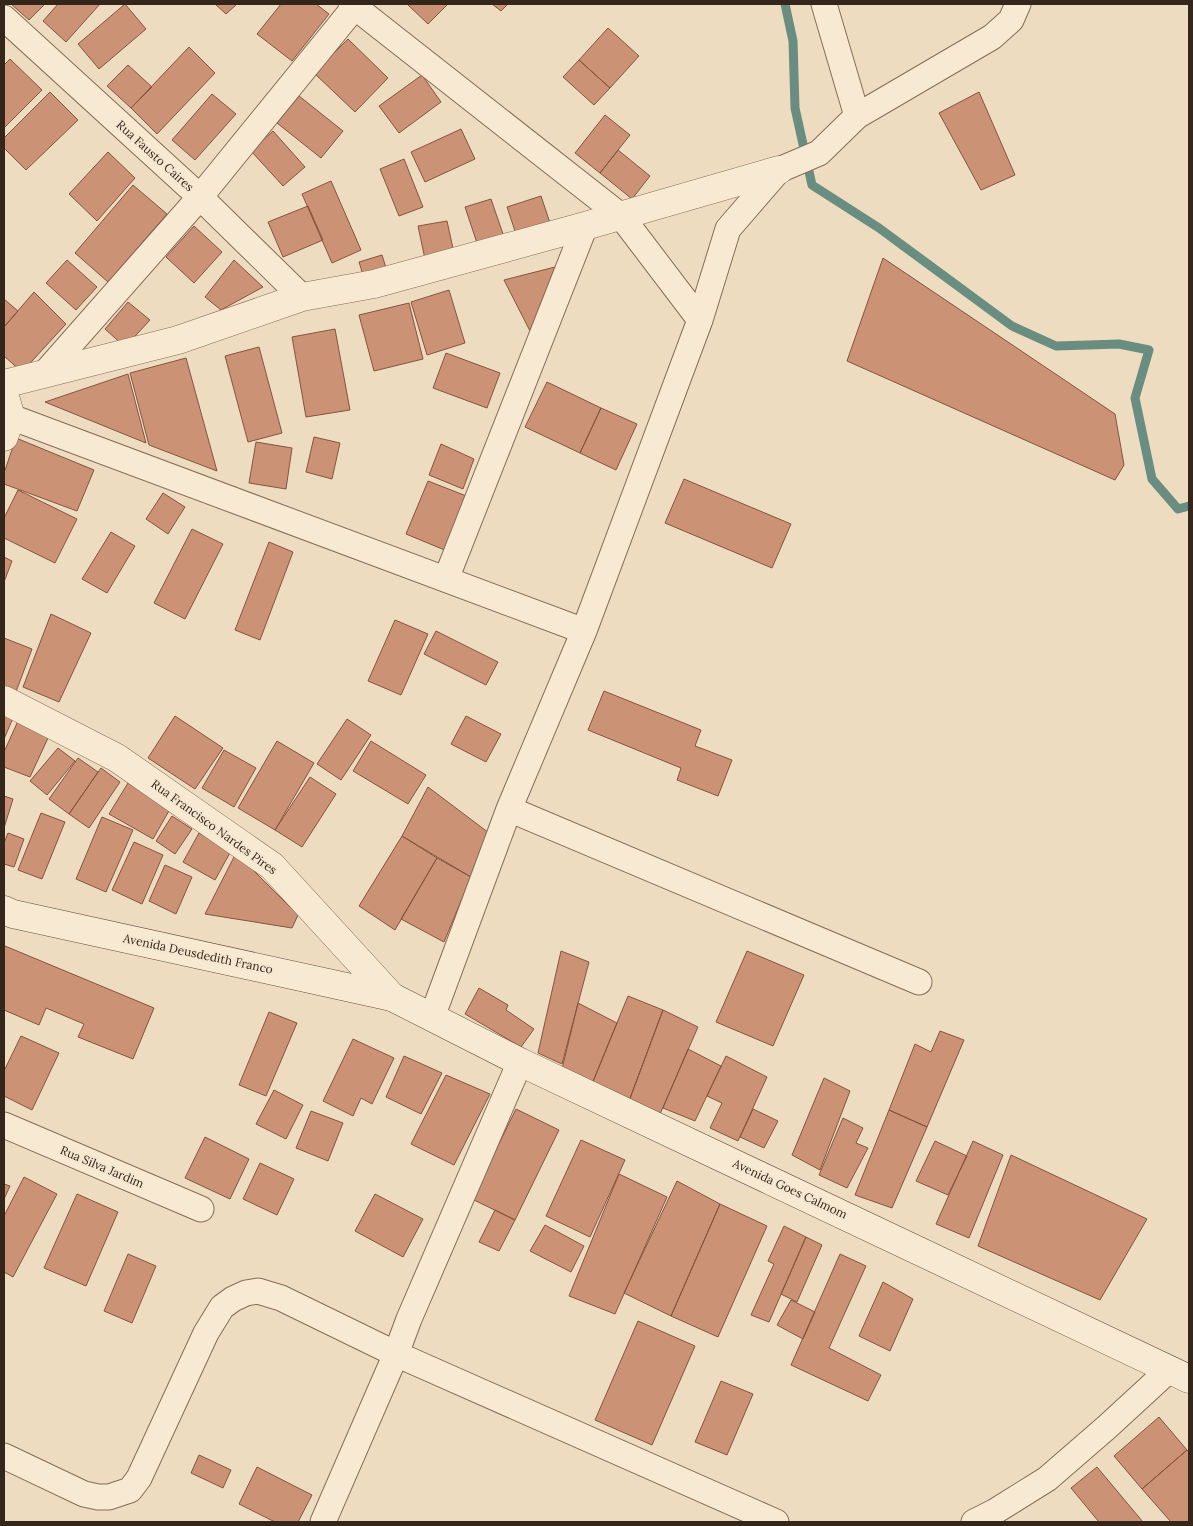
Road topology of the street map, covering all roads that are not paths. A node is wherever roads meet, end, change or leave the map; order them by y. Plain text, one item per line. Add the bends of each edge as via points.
1 (824, 4) edge
2 (1018, 4) edge
3 (354, 5) edge
4 (4, 18) edge
5 (857, 116) junction
6 (779, 170) junction
7 (200, 197) junction
8 (621, 216) junction
9 (586, 226) junction
10 (302, 297) junction
11 (700, 320) junction
12 (45, 373) junction
13 (4, 384) edge
14 (6, 416) edge
15 (446, 579) junction
16 (584, 631) junction
17 (4, 700) edge
18 (509, 809) junction
19 (4, 910) edge
20 (919, 982) dead end
21 (392, 997) junction
22 (432, 1018) junction
23 (520, 1062) junction
24 (4, 1125) edge
25 (200, 1209) dead end
26 (396, 1354) junction
27 (1180, 1374) edge
28 (4, 1456) edge
29 (323, 1522) edge
30 (776, 1522) edge
31 (974, 1522) edge

1 - 5 street
2 - 5 street via 1011,20 992,37
3 - 7 street
3 - 8 street
4 - 7 street, Rua Fausto Caires
5 - 6 street via 819,153
6 - 8 street
6 - 11 street via 728,228
7 - 10 street, Rua Fausto Caires
7 - 12 street
8 - 9 street
8 - 11 street
9 - 10 street via 374,284
9 - 15 street
10 - 12 street via 178,340
11 - 16 street
12 - 13 street
14 - 15 street
15 - 16 street
16 - 18 street
17 - 21 street, Rua Francisco Nardes Pires via 117,758 272,866
18 - 20 street
18 - 22 street
19 - 21 street, Avenida Deusdedith Franco
21 - 22 street, Avenida Goes Calmom
22 - 23 street, Avenida Goes Calmom
23 - 26 street
23 - 27 street, Avenida Goes Calmom
24 - 25 street, Rua Silva Jardim
26 - 28 street via 281,1298 258,1291 246,1293 222,1307 206,1333 139,1478 130,1490 109,1497 84,1494
26 - 29 street
26 - 30 street
27 - 31 street via 1107,1427 1047,1479

